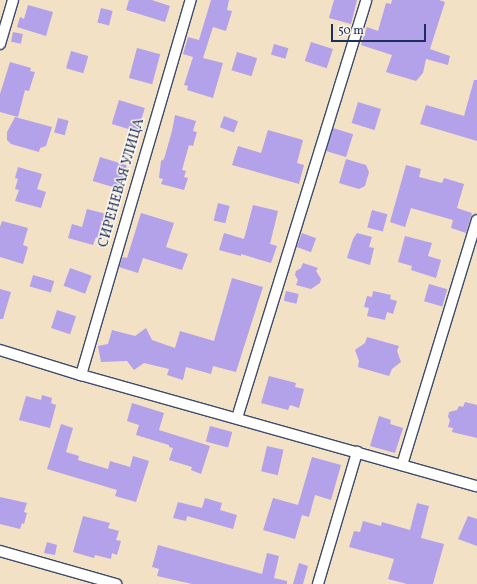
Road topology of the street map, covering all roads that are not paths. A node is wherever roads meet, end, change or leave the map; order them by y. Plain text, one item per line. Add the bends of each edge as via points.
1 (13, 0) edge
2 (191, 0) edge
3 (366, 0) edge
4 (0, 44) edge
5 (477, 220) edge
6 (0, 350) edge
7 (81, 375) junction
8 (237, 418) junction
9 (357, 452) junction
10 (402, 465) junction
11 (477, 486) edge
12 (0, 551) edge
13 (116, 584) edge
14 (318, 584) edge

1 - 4 street
2 - 7 street, СИРЕНЕВАЯ УЛИЦА
3 - 8 street
5 - 10 street
6 - 7 street
7 - 8 street
8 - 9 street
9 - 10 street
9 - 14 street
10 - 11 street
12 - 13 street

